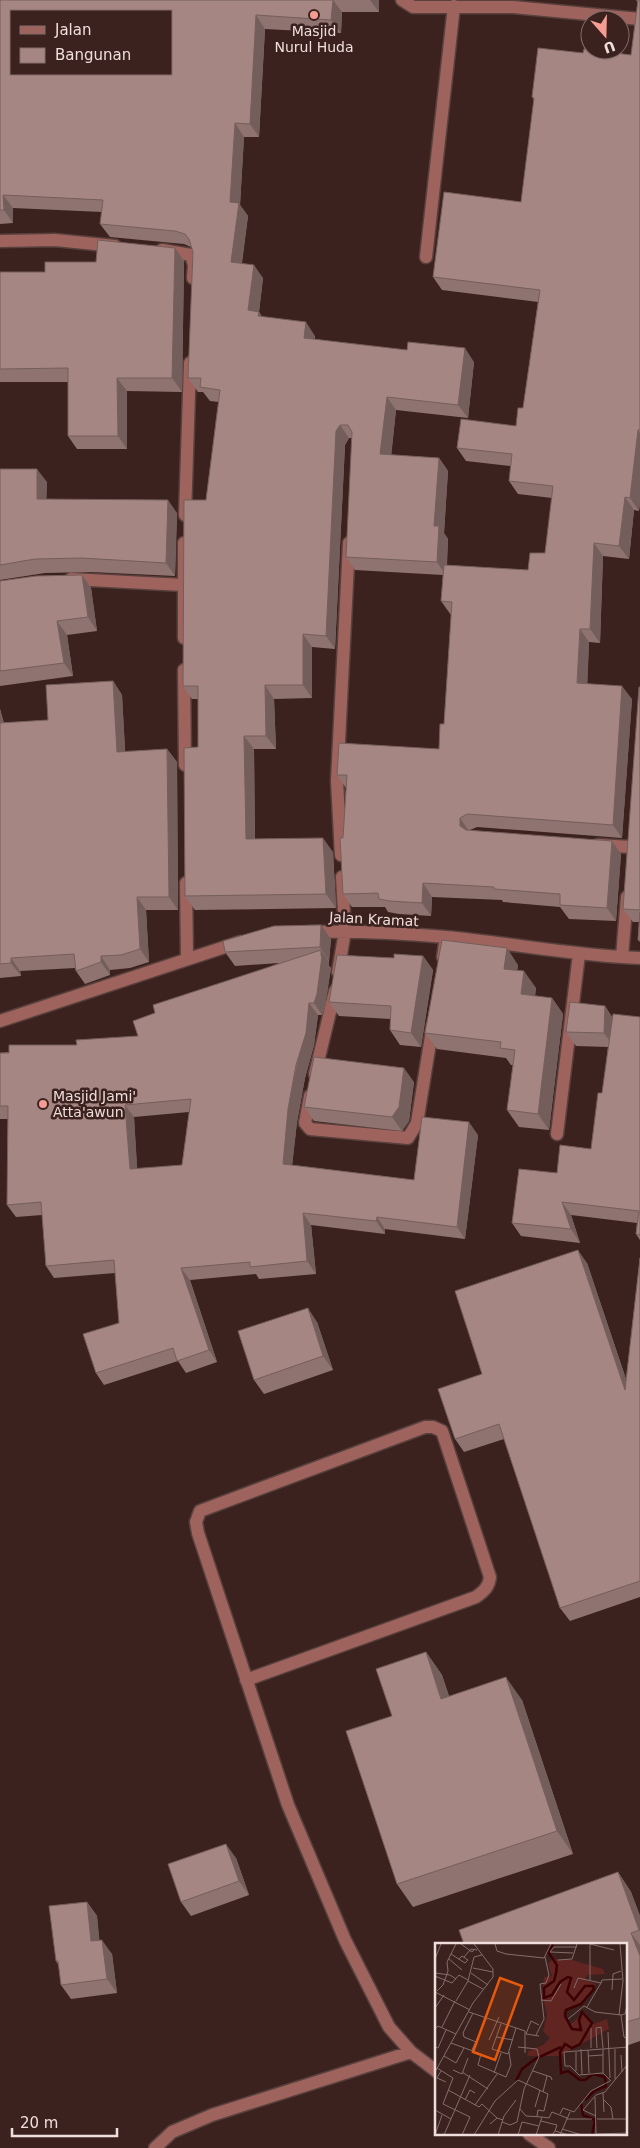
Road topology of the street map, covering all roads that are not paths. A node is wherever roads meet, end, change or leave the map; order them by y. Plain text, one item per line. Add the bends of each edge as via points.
1 (402, 0) edge
2 (454, 6) junction
3 (640, 18) edge
4 (0, 241) edge
5 (124, 247) edge
6 (154, 250) edge
7 (426, 258) dead end
8 (192, 295) edge
9 (191, 355) edge
10 (349, 534) edge
11 (54, 580) edge
12 (183, 585) junction
13 (185, 781) edge
14 (582, 844) edge
15 (631, 847) edge
16 (186, 870) edge
17 (628, 884) edge
18 (345, 931) junction
19 (298, 932) edge
20 (446, 937) junction
21 (252, 938) edge
22 (579, 954) junction
23 (622, 957) junction
24 (187, 958) junction
25 (640, 958) edge
26 (442, 966) edge
27 (434, 1015) edge
28 (0, 1021) edge
29 (557, 1134) dead end
30 (246, 1680) junction
31 (411, 2052) junction
32 (435, 2070) edge
33 (532, 2136) edge
34 (155, 2148) edge
35 (549, 2148) edge

1 - 2 street via 413,7
2 - 3 street
2 - 7 street
4 - 5 street via 55,240
6 - 8 street via 191,255 194,265
9 - 12 street
10 - 18 street via 337,781
11 - 12 street
12 - 13 street
14 - 15 street
16 - 24 street
17 - 23 street
18 - 19 street, Jalan Kramat
18 - 20 street, Jalan Kramat
18 - 27 street via 333,1008 305,1123 310,1129 408,1138 417,1123
20 - 22 street, Jalan Kramat
20 - 26 street
21 - 24 street
22 - 23 street, Jalan Kramat
22 - 29 street
23 - 25 street, Jalan Kramat
24 - 28 street
30 - 30 street via 476,1597 489,1585 490,1577 442,1431 425,1427 200,1511 196,1522 198,1533
30 - 31 street via 288,1805 345,1940 389,2027
31 - 32 street
31 - 34 street via 212,2115 172,2132
33 - 35 street

